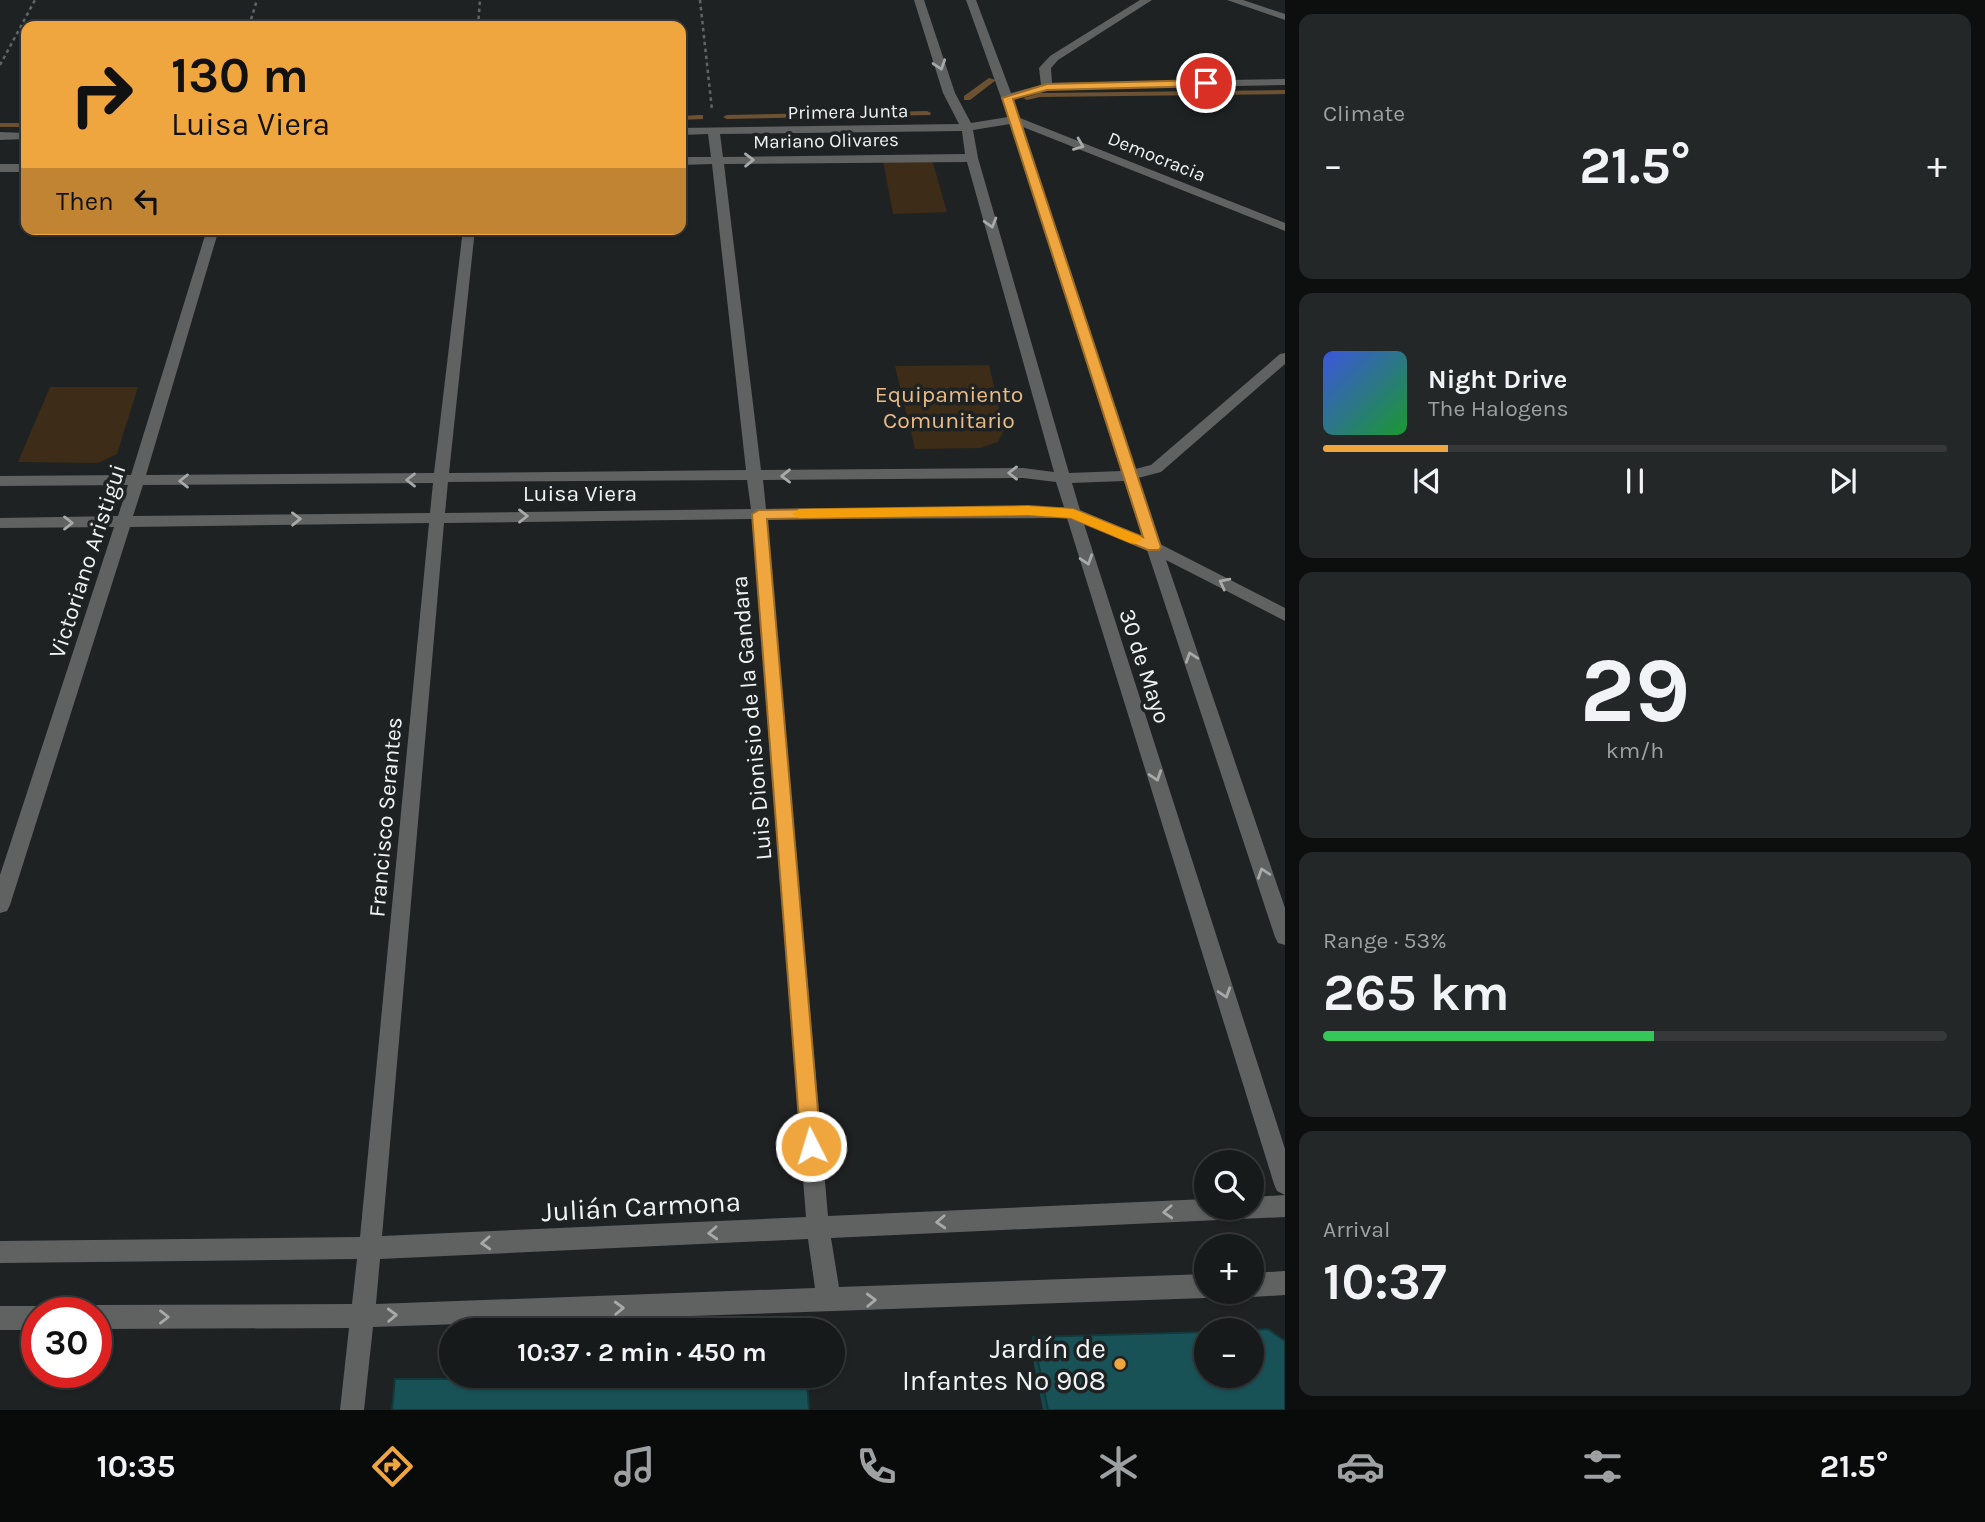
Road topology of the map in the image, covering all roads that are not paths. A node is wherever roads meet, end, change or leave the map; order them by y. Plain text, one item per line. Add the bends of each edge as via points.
1 (919, 0) edge
2 (971, 0) edge
3 (1147, 0) edge
4 (1232, 0) edge
5 (1285, 17) edge
6 (1285, 82) edge
7 (1047, 87) junction
8 (1007, 98) junction
9 (1015, 120) junction
10 (967, 127) junction
11 (686, 131) edge
12 (714, 131) junction
13 (0, 136) edge
14 (21, 136) edge
15 (972, 158) junction
16 (686, 161) edge
17 (717, 161) junction
18 (21, 167) edge
19 (0, 168) edge
20 (1285, 227) edge
21 (211, 235) edge
22 (468, 235) edge
23 (1285, 357) edge
24 (753, 476) junction
25 (1130, 477) junction
26 (1063, 478) junction
27 (443, 480) junction
28 (0, 481) edge
29 (137, 481) junction
30 (1073, 513) junction
31 (759, 514) junction
32 (437, 516) junction
33 (123, 522) junction
34 (0, 523) edge
35 (1154, 547) junction
36 (1285, 615) edge
37 (0, 905) edge
38 (1285, 937) edge
39 (1285, 1184) edge
40 (1285, 1206) edge
41 (818, 1228) junction
42 (370, 1248) junction
43 (0, 1252) edge
44 (1285, 1283) edge
45 (1264, 1284) edge
46 (1194, 1286) edge
47 (829, 1301) junction
48 (362, 1316) junction
49 (112, 1317) edge
50 (0, 1318) edge
51 (21, 1318) edge
52 (352, 1410) edge

1 -> 10 street, 30 de Mayo via 949,93
2 - 8 street, 30 de Mayo
3 - 7 street via 1054,58 1045,68
4 - 5 street
6 - 7 street
7 - 8 street
8 - 9 street, 30 de Mayo
9 - 10 street, Primera Junta
9 -> 20 street, Democracia
9 - 25 street, 30 de Mayo
10 - 12 street, Primera Junta
10 - 15 street, 30 de Mayo
11 - 12 street, Primera Junta
12 - 17 street, Luis Dionisio de la Gandara
13 - 14 street
17 -> 15 street, Mariano Olivares
15 -> 26 street, 30 de Mayo
16 - 17 street, Mariano Olivares
17 - 24 street, Luis Dionisio de la Gandara
18 - 19 street
21 - 29 street, Victoriano Aristigui
22 - 27 street, Francisco Serantes
23 - 25 street via 1156,469
26 -> 24 street, Luisa Viera via 1023,473
24 - 27 street, Luisa Viera
24 - 31 street, Luis Dionisio de la Gandara
25 - 26 street, Luisa Viera
25 - 35 street, 30 de Mayo
26 - 30 street, 30 de Mayo
27 -> 29 street, Luisa Viera
27 - 32 street, Francisco Serantes
28 - 29 street, Luisa Viera
29 - 33 street, Victoriano Aristigui
30 - 31 street, Luisa Viera
30 - 35 street, Luisa Viera
30 -> 39 street, 30 de Mayo
32 -> 31 street, Luisa Viera
31 - 41 street, Luis Dionisio de la Gandara
33 -> 32 street, Luisa Viera
32 - 42 street, Francisco Serantes
34 -> 33 street, Luisa Viera
33 - 37 street, Victoriano Aristigui
36 -> 35 street, Luisa Viera
38 -> 35 street, 30 de Mayo
40 -> 41 street, Julián Carmona
41 -> 42 street, Julián Carmona
41 - 47 street, Luis Dionisio de la Gandara
42 - 43 street, Julián Carmona
42 - 48 street, Francisco Serantes
44 - 45 street
47 -> 46 street
48 -> 47 street
49 -> 48 street
48 - 52 street, Francisco Serantes
50 - 51 street

